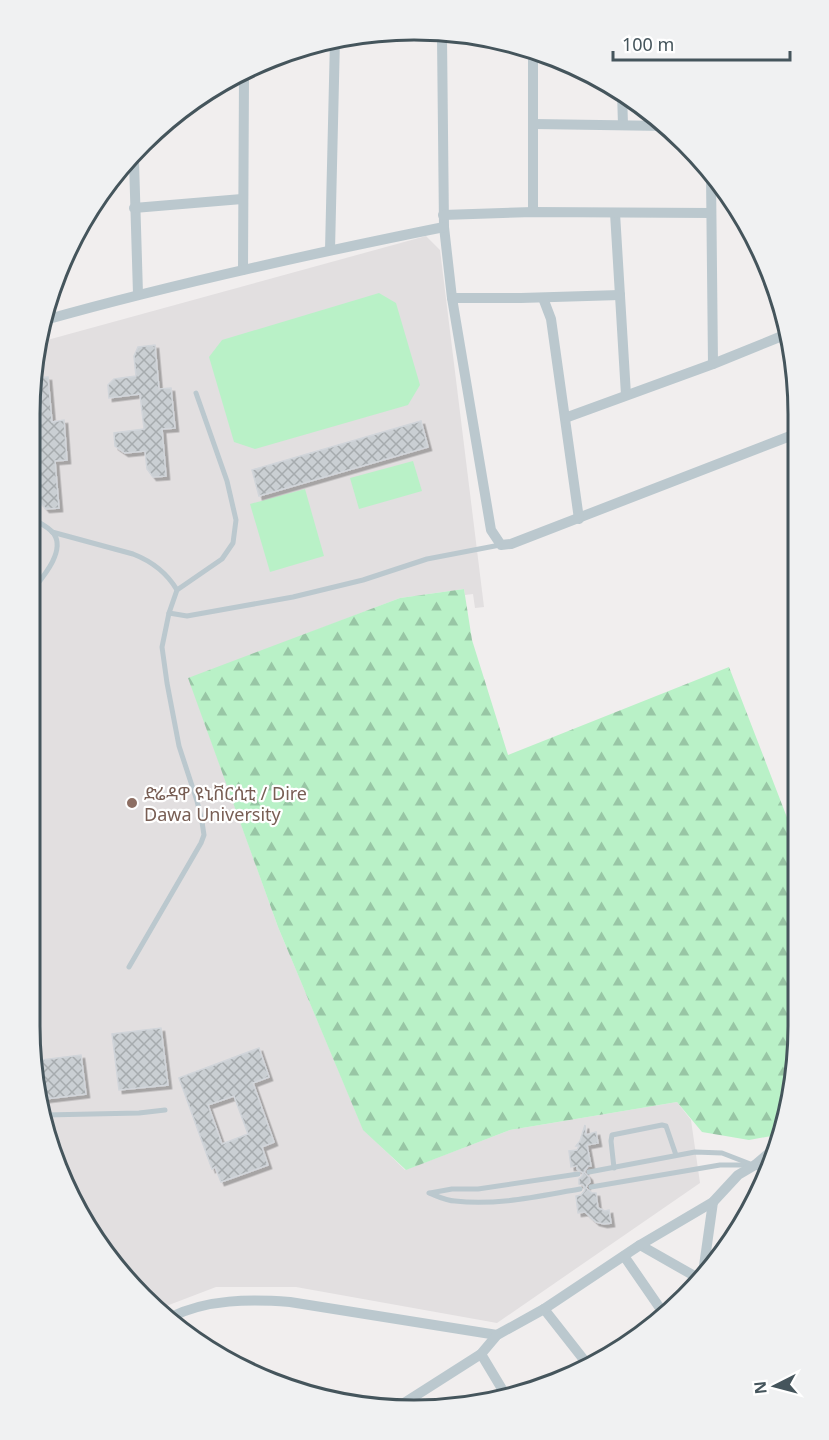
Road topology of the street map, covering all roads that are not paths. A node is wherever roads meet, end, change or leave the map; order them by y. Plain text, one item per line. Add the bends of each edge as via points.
1 (442, 41) edge
2 (335, 50) edge
3 (534, 60) edge
4 (244, 82) edge
5 (622, 104) edge
6 (534, 124) junction
7 (623, 125) junction
8 (652, 126) edge
9 (134, 167) edge
10 (711, 187) edge
11 (242, 199) junction
12 (135, 208) junction
13 (533, 212) junction
14 (615, 213) junction
15 (711, 213) junction
16 (443, 215) junction
17 (444, 227) junction
18 (330, 250) junction
19 (243, 270) junction
20 (138, 294) junction
21 (620, 295) junction
22 (452, 298) junction
23 (543, 298) junction
24 (53, 318) edge
25 (780, 336) edge
26 (712, 364) junction
27 (196, 393) dead end
28 (626, 395) junction
29 (565, 418) junction
30 (788, 437) edge
31 (579, 519) junction
32 (40, 524) edge
33 (52, 532) junction
34 (501, 544) junction
35 (40, 580) edge
36 (177, 590) junction
37 (169, 613) junction
38 (129, 967) dead end
39 (165, 1110) dead end
40 (52, 1115) edge
41 (676, 1155) junction
42 (765, 1157) edge
43 (755, 1165) junction
44 (761, 1165) edge
45 (614, 1168) junction
46 (589, 1172) dead end
47 (578, 1174) dead end
48 (591, 1187) dead end
49 (580, 1189) dead end
50 (713, 1202) junction
51 (640, 1245) junction
52 (624, 1256) junction
53 (705, 1261) edge
54 (693, 1275) edge
55 (660, 1308) edge
56 (544, 1309) junction
57 (177, 1314) edge
58 (497, 1335) junction
59 (481, 1354) junction
60 (583, 1359) edge
61 (502, 1389) edge
62 (409, 1400) edge

1 - 16 street
2 - 18 street
3 - 6 street
4 - 11 street
5 - 7 street
6 - 7 street
6 - 13 street
7 - 8 street
9 - 12 street
10 - 15 street
11 - 12 street
11 - 19 street
12 - 20 street
13 - 14 street
13 - 16 street
14 - 15 street
14 - 21 street
15 - 26 street
16 - 17 street
17 - 18 street
17 - 22 street
18 - 19 street
19 - 20 street
20 - 24 street
21 - 23 street
21 - 28 street
22 - 23 street
22 - 34 street via 491,530
23 - 29 street via 551,318
25 - 26 street
26 - 28 street
27 - 36 lane via 236,520 233,543 222,559
28 - 29 street
29 - 31 street
30 - 31 street
31 - 34 street via 511,544
32 - 33 lane
33 - 35 lane via 56,553
33 - 36 lane via 146,559 171,579
34 - 37 lane via 427,559 293,597 187,616
36 - 37 lane
37 - 38 lane via 162,647 167,683 179,746 204,835
39 - 40 lane
41 - 43 lane via 708,1151
41 - 45 lane
41 - 45 lane via 666,1126 612,1135
42 - 43 street
43 - 44 street
43 - 48 lane via 720,1165
43 - 50 street via 738,1175
45 - 46 lane
47 - 49 lane via 429,1193 453,1201 480,1202
50 - 51 street
50 - 53 street
51 - 52 street
51 - 54 street
52 - 55 street
52 - 56 street
56 - 58 street
56 - 60 street
57 - 58 street via 221,1302 290,1302
58 - 59 street
59 - 61 street
59 - 62 street

